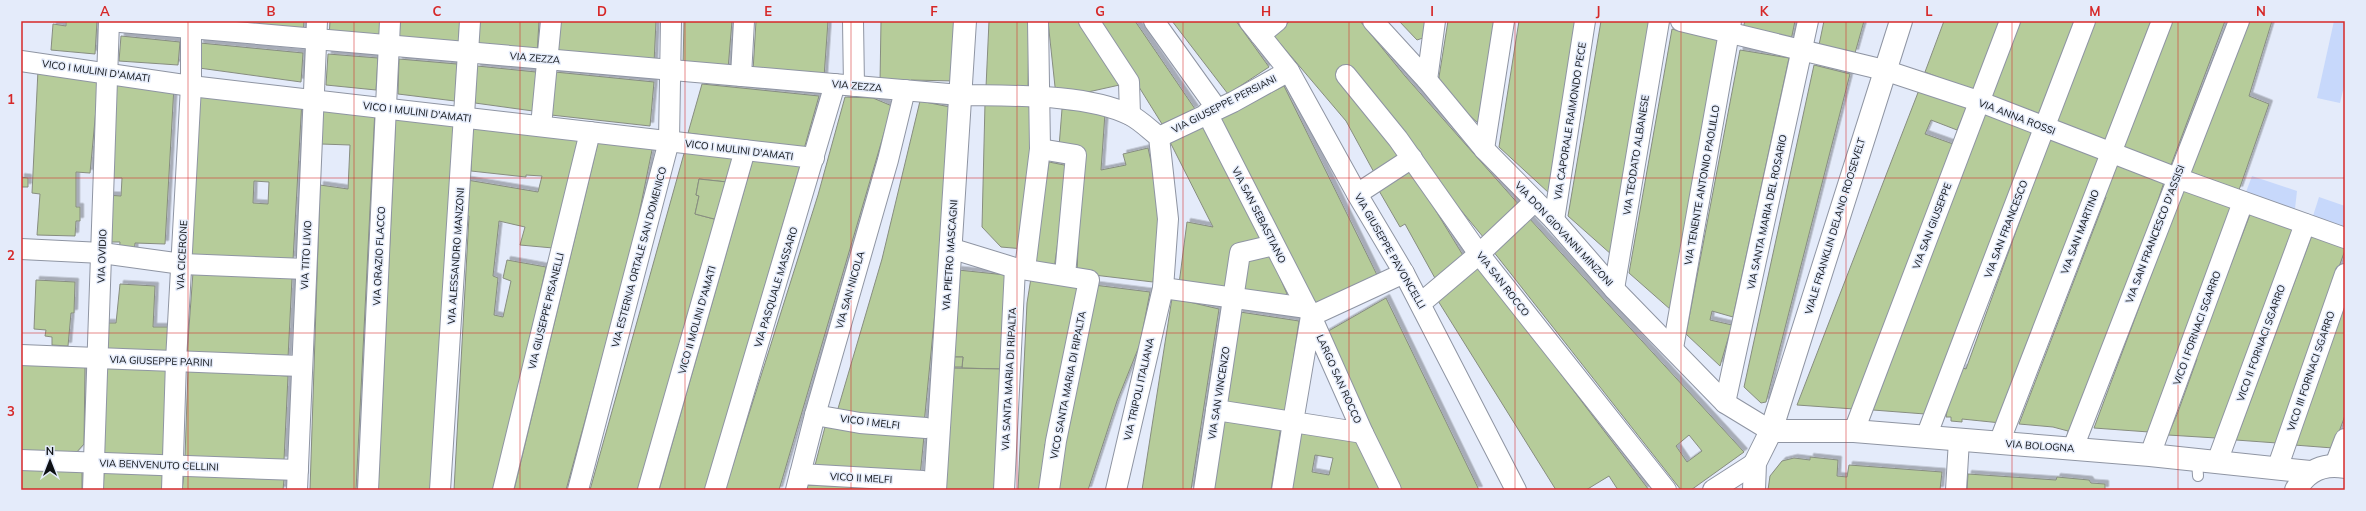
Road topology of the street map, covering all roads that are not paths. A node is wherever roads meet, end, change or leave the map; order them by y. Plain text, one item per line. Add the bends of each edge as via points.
1 (109, 21) edge
2 (390, 21) edge
3 (470, 21) edge
4 (551, 21) edge
5 (671, 21) edge
6 (744, 21) edge
7 (853, 21) edge
8 (965, 21) edge
9 (1038, 21) edge
10 (1089, 21) edge
11 (1154, 21) edge
12 (1277, 21) edge
13 (1373, 21) edge
14 (1435, 21) edge
15 (1504, 21) edge
16 (1585, 21) edge
17 (1659, 21) edge
18 (1681, 21) edge
19 (1808, 21) edge
20 (1901, 21) edge
21 (2010, 21) edge
22 (2085, 21) edge
23 (2162, 21) edge
24 (2239, 21) edge
25 (191, 25) edge
26 (1255, 28) edge
27 (1730, 28) edge
28 (317, 30) edge
29 (390, 46) junction
30 (468, 52) junction
31 (1801, 52) junction
32 (548, 59) junction
33 (21, 61) edge
34 (670, 70) junction
35 (1884, 70) junction
36 (107, 72) junction
37 (1289, 72) junction
38 (1346, 75) dead end
39 (741, 76) junction
40 (1427, 80) junction
41 (844, 85) junction
42 (191, 86) junction
43 (905, 90) junction
44 (960, 95) junction
45 (1040, 97) junction
46 (313, 100) junction
47 (1978, 101) junction
48 (387, 108) junction
49 (1212, 111) junction
50 (1130, 115) junction
51 (464, 118) junction
52 (541, 126) junction
53 (2045, 128) junction
54 (590, 132) junction
55 (1159, 137) junction
56 (669, 141) junction
57 (1040, 149) junction
58 (1484, 149) junction
59 (745, 150) junction
60 (2111, 152) junction
61 (814, 158) junction
62 (1412, 158) junction
63 (2177, 178) junction
64 (1356, 194) junction
65 (1535, 200) junction
66 (2244, 202) junction
67 (1554, 220) junction
68 (2305, 224) junction
69 (2345, 238) edge
70 (1274, 245) junction
71 (950, 248) junction
72 (21, 249) edge
73 (102, 254) junction
74 (1479, 254) junction
75 (182, 264) junction
76 (306, 269) junction
77 (1020, 269) junction
78 (1404, 273) junction
79 (2345, 274) edge
80 (1065, 275) junction
81 (1163, 288) junction
82 (1614, 289) junction
83 (1233, 297) junction
84 (1421, 303) junction
85 (1309, 312) junction
86 (1673, 348) junction
87 (21, 355) edge
88 (99, 359) junction
89 (176, 361) junction
90 (301, 366) junction
91 (1725, 404) junction
92 (1216, 410) junction
93 (814, 415) junction
94 (1293, 422) junction
95 (926, 428) dead end
96 (1770, 431) junction
97 (1854, 431) junction
98 (1363, 433) junction
99 (1926, 438) junction
100 (1959, 440) junction
101 (1999, 443) junction
102 (2073, 448) junction
103 (2342, 453) edge
104 (2150, 455) junction
105 (21, 460) edge
106 (94, 463) junction
107 (1755, 463) junction
108 (173, 465) junction
109 (2204, 466) junction
110 (2276, 468) junction
111 (298, 470) junction
112 (2310, 472) junction
113 (798, 482) edge
114 (929, 486) edge
115 (93, 490) edge
116 (172, 490) edge
117 (297, 490) edge
118 (368, 490) edge
119 (440, 490) edge
120 (503, 490) edge
121 (578, 490) edge
122 (648, 490) edge
123 (715, 490) edge
124 (1004, 490) edge
125 (1049, 490) edge
126 (1116, 490) edge
127 (1204, 490) edge
128 (1282, 490) edge
129 (1391, 490) edge
130 (1514, 490) edge
131 (1666, 490) edge
132 (1713, 490) edge
133 (1754, 490) edge
134 (1956, 490) edge
135 (2296, 490) edge

1 - 25 street, VIA ZEZZA
1 - 36 street, VIA OVIDIO
2 - 29 street, VIA ORAZIO FLACCO
3 - 30 street, VIA ALESSANDRO MANZONI
4 - 32 street
5 - 34 street, VIA ESTERNA ORTALE SAN DOMENICO
6 - 39 street
7 - 41 street, VIA PASQUALE MASSARO
8 - 44 street, VIA PIETRO MASCAGNI
9 - 45 street, VIA SANTA MARIA DI RIPALTA
10 - 50 street via 1129,82
11 - 49 street, VIA SAN SEBASTIANO
12 - 26 street
13 - 40 street, VIA DON GIOVANNI MINZONI
14 - 40 street
15 - 58 street
16 - 67 street, VIA CAPORALE RAIMONDO PECE
17 - 82 street, VIA TEODATO ALBANESE
18 - 27 street, VIA ANNA ROSSI
19 - 31 street, VIA SANTA MARIA DEL ROSARIO
20 - 35 street, VIALE FRANKLIN DELANO ROOSEVELT
21 - 47 street, VIA SAN GIUSEPPE
22 - 53 street, VIA SAN FRANCESCO
23 - 60 street, VIA SAN MARTINO
24 - 63 street, VIA SAN FRANCESCO D'ASSISI
25 - 28 street, VIA ZEZZA
25 - 42 street, VIA CICERONE
26 - 37 street, VIA GIUSEPPE PAVONCELLI
27 - 31 street, VIA ANNA ROSSI
27 - 86 street, VIA TENENTE ANTONIO PAOLILLO
28 - 29 street, VIA ZEZZA
28 - 46 street, VIA TITO LIVIO
29 - 30 street, VIA ZEZZA
29 - 48 street, VIA ORAZIO FLACCO
30 - 32 street, VIA ZEZZA
30 - 51 street, VIA ALESSANDRO MANZONI
31 - 35 street, VIA ANNA ROSSI
31 - 91 street, VIA SANTA MARIA DEL ROSARIO
32 - 34 street, VIA ZEZZA
32 - 52 street
33 - 36 street, VICO I MULINI D'AMATI
34 - 39 street, VIA ZEZZA
34 - 56 street, VIA ESTERNA ORTALE SAN DOMENICO
35 - 47 street, VIA ANNA ROSSI
35 - 96 street, VIALE FRANKLIN DELANO ROOSEVELT
36 - 42 street, VICO I MULINI D'AMATI
36 - 73 street, VIA OVIDIO
37 - 49 street, VIA GIUSEPPE PERSIANI
37 - 64 street, VIA GIUSEPPE PAVONCELLI
38 - 62 street, VIA SAN ROCCO
39 - 41 street, VIA ZEZZA
40 - 58 street, VIA DON GIOVANNI MINZONI
41 - 43 street, VIA ZEZZA
41 - 61 street, VIA PASQUALE MASSARO
42 - 46 street, VICO I MULINI D'AMATI
42 - 75 street, VIA CICERONE
43 - 44 street, VIA ZEZZA
43 - 93 street, VIA SAN NICOLA via 888,160
44 - 45 street, VIA ZEZZA
44 - 71 street, VIA PIETRO MASCAGNI
45 - 50 street, VIA ZEZZA via 1088,102
45 - 57 street, VIA SANTA MARIA DI RIPALTA
46 - 48 street, VICO I MULINI D'AMATI
46 - 76 street, VIA TITO LIVIO
47 - 53 street, VIA ANNA ROSSI
47 - 97 street, VIA SAN GIUSEPPE
48 - 51 street, VICO I MULINI D'AMATI
48 - 118 street, VIA ORAZIO FLACCO
49 - 55 street, VIA GIUSEPPE PERSIANI
49 - 70 street, VIA SAN SEBASTIANO
50 - 55 street, VIA ZEZZA
51 - 52 street, VICO I MULINI D'AMATI
51 - 119 street, VIA ALESSANDRO MANZONI
52 - 54 street, VICO I MULINI D'AMATI
53 - 60 street, VIA ANNA ROSSI
53 - 99 street, VIA SAN FRANCESCO
54 - 56 street, VICO I MULINI D'AMATI
54 - 120 street, VIA GIUSEPPE PISANELLI
55 - 81 street, VIA TRIPOLI ITALIANA via 1168,219
56 - 59 street, VICO I MULINI D'AMATI
56 - 121 street, VIA ESTERNA ORTALE SAN DOMENICO
57 - 77 street, VIA SANTA MARIA DI RIPALTA
57 - 80 street via 1076,155
58 - 65 street, VIA DON GIOVANNI MINZONI
59 - 61 street, VICO I MULINI D'AMATI
59 - 122 street, VICO II MOLINI D'AMATI
60 - 63 street, VIA ANNA ROSSI
60 - 101 street, VIA SAN MARTINO
61 - 123 street, VIA PASQUALE MASSARO
62 - 64 street
62 - 74 street, VIA SAN ROCCO
63 - 66 street, VIA ANNA ROSSI
63 - 102 street, VIA SAN FRANCESCO D'ASSISI
64 - 78 street, VIA GIUSEPPE PAVONCELLI
65 - 67 street, VIA DON GIOVANNI MINZONI
65 - 74 street
66 - 68 street, VIA ANNA ROSSI
66 - 104 street, VICO I FORNACI SGARRO
67 - 82 street, VIA DON GIOVANNI MINZONI
68 - 69 street, VIA ANNA ROSSI
68 - 109 street, VICO II FORNACI SGARRO
70 - 83 street, VIA SAN VINCENZO via 1240,253
70 - 85 street, VIA SAN SEBASTIANO
71 - 77 street
71 - 114 street, VIA PIETRO MASCAGNI
72 - 73 street
73 - 75 street
73 - 88 street, VIA OVIDIO
74 - 84 street
74 - 131 street, VIA SAN ROCCO
75 - 76 street
75 - 89 street, VIA CICERONE
76 - 90 street, VIA TITO LIVIO
77 - 80 street
77 - 124 street, VIA SANTA MARIA DI RIPALTA
78 - 84 street, VIA GIUSEPPE PAVONCELLI
78 - 85 street
79 - 110 street, VICO III FORNACI SGARRO
80 - 125 street, VICO SANTA MARIA DI RIPALTA via 1089,280 1056,441
81 - 83 street
81 - 126 street, VIA TRIPOLI ITALIANA
82 - 86 street, VIA DON GIOVANNI MINZONI
83 - 85 street
83 - 92 street, VIA SAN VINCENZO
84 - 130 street, VIA GIUSEPPE PAVONCELLI
85 - 94 street, LARGO SAN ROCCO
85 - 98 street, LARGO SAN ROCCO
86 - 91 street, VIA DON GIOVANNI MINZONI
87 - 88 street, VIA GIUSEPPE PARINI
88 - 89 street, VIA GIUSEPPE PARINI
88 - 106 street, VIA OVIDIO
89 - 90 street, VIA GIUSEPPE PARINI
89 - 108 street, VIA CICERONE
90 - 111 street, VIA TITO LIVIO
91 - 96 street, VIA DON GIOVANNI MINZONI
92 - 94 street
92 - 127 street, VIA SAN VINCENZO
93 - 95 street, VICO I MELFI via 860,423
93 - 113 street, VIA SAN NICOLA
94 - 98 street, LARGO SAN ROCCO
94 - 128 street
96 - 97 street, VIA BOLOGNA
96 - 107 street, VIALE FRANKLIN DELANO ROOSEVELT
97 - 99 street, VIA BOLOGNA
98 - 129 street
99 - 100 street, VIA BOLOGNA
100 - 101 street, VIA BOLOGNA
100 - 134 street
101 - 102 street, VIA BOLOGNA
102 - 104 street, VIA BOLOGNA
103 - 112 street
104 - 109 street, VIA BOLOGNA
105 - 106 street, VIA BENVENUTO CELLINI
106 - 108 street, VIA BENVENUTO CELLINI
106 - 115 street, VIA OVIDIO
107 - 132 street
107 - 133 street
108 - 111 street, VIA BENVENUTO CELLINI
108 - 116 street, VIA CICERONE
109 - 110 street, VIA BOLOGNA
110 - 112 street, VIA BOLOGNA
111 - 117 street, VIA TITO LIVIO
112 - 135 street
113 - 114 street, VICO II MELFI

